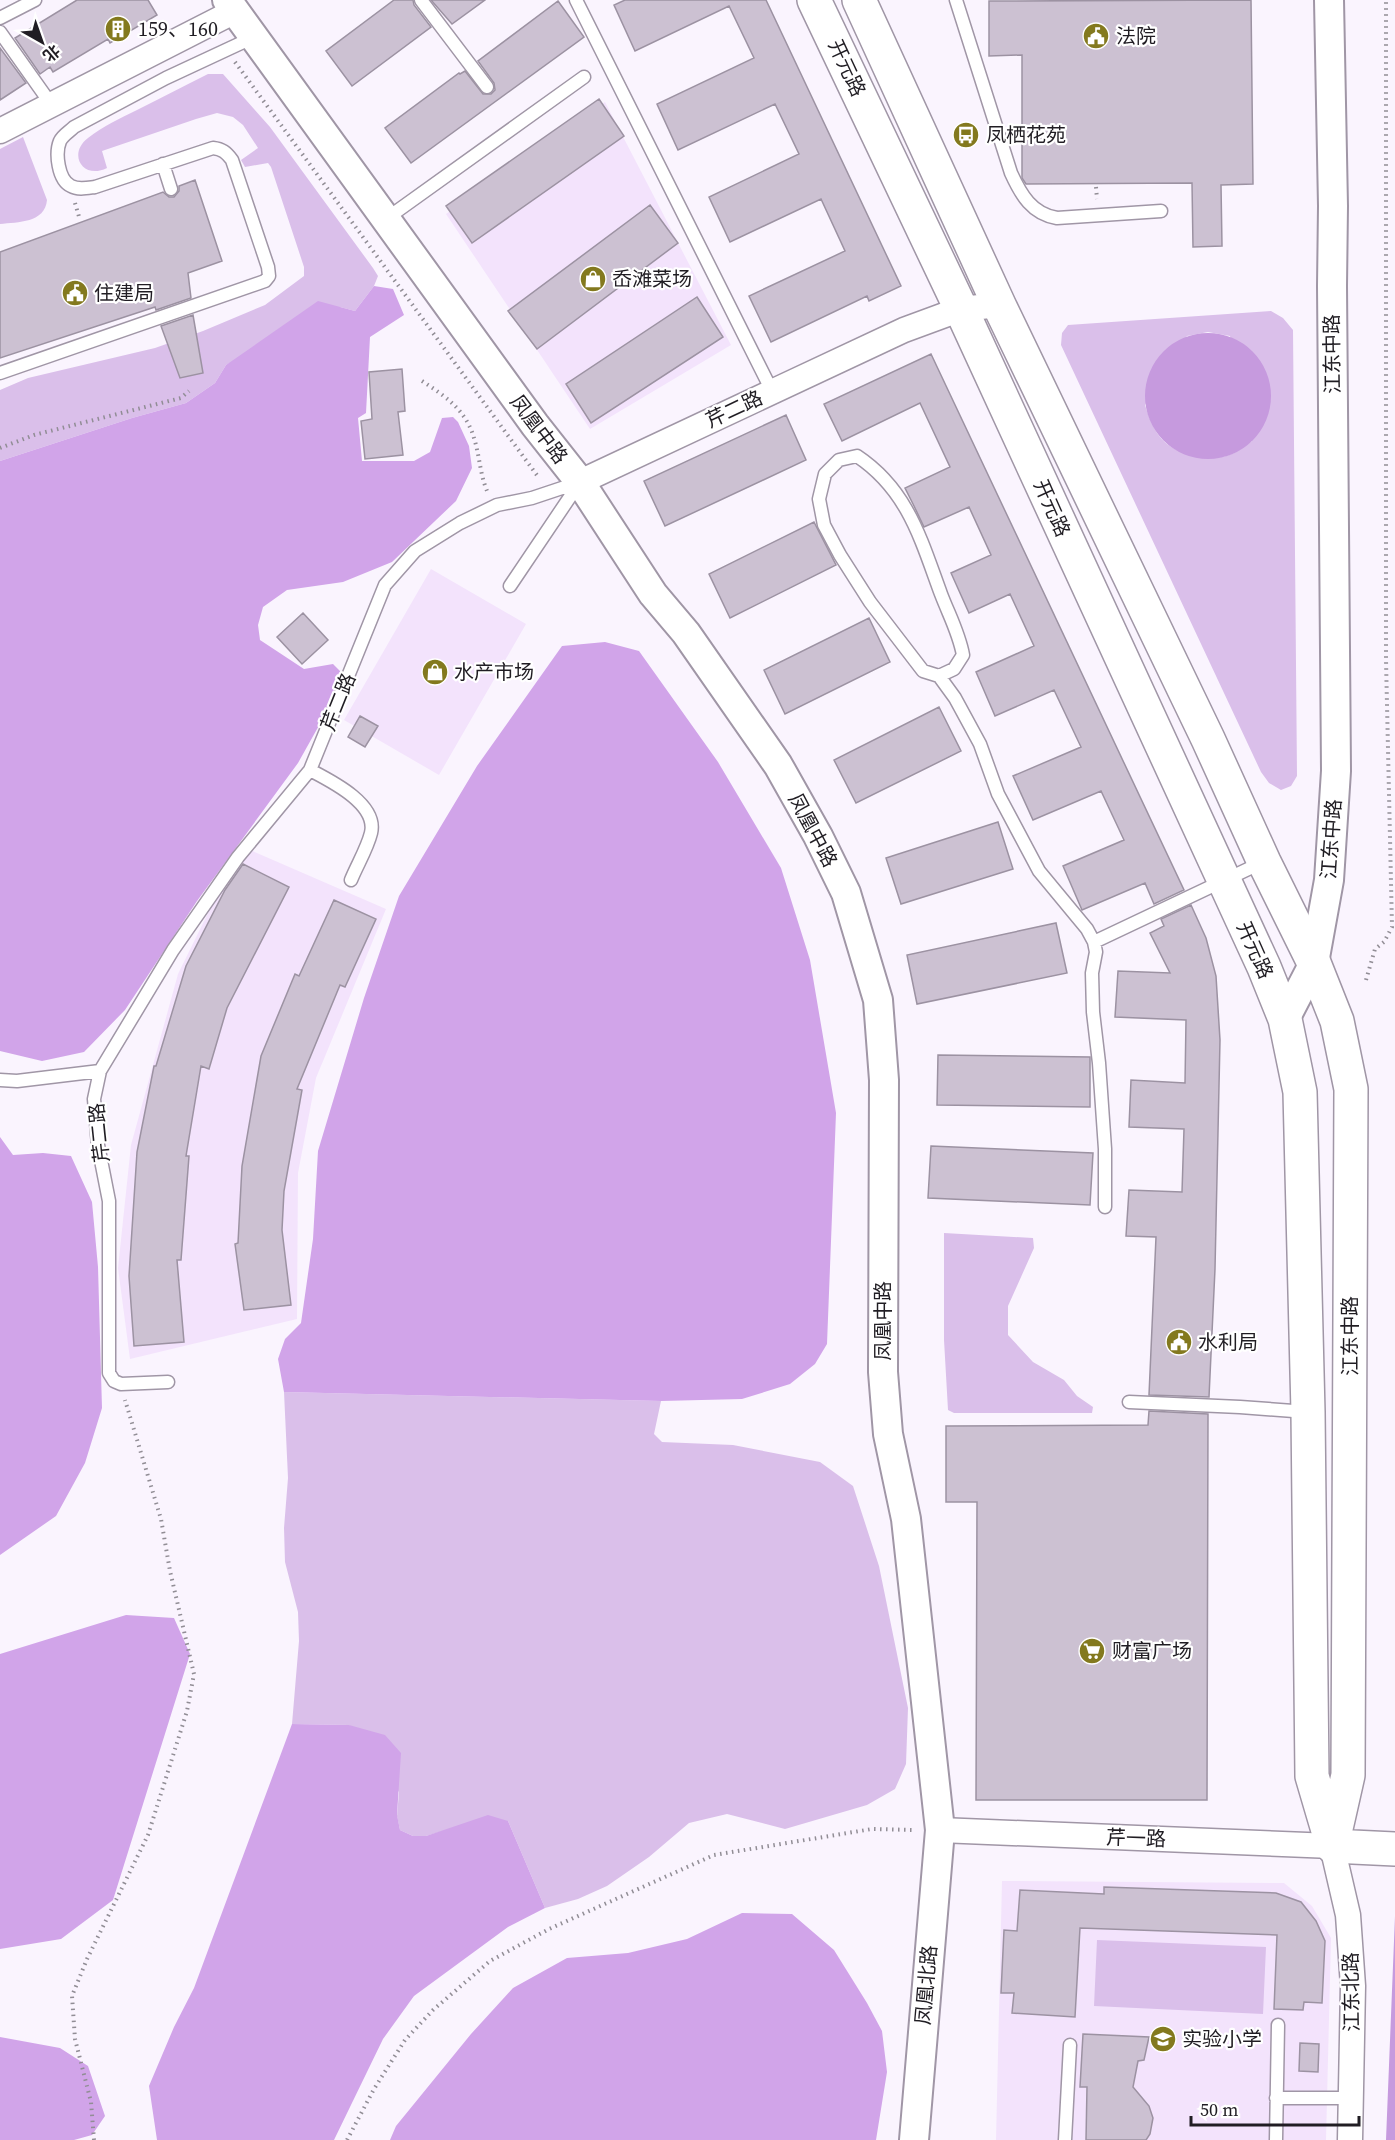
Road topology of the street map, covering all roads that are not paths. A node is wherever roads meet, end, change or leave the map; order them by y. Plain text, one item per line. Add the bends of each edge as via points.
1 (35, 0) edge
2 (421, 0) edge
3 (576, 0) edge
4 (814, 0) edge
5 (859, 0) edge
6 (956, 0) edge
7 (1329, 0) edge
8 (231, 6) edge
9 (0, 18) edge
10 (0, 32) edge
11 (254, 37) junction
12 (584, 77) dead end
13 (487, 87) dead end
14 (51, 104) junction
15 (0, 130) edge
16 (163, 164) junction
17 (171, 189) dead end
18 (1161, 211) dead end
19 (386, 219) junction
20 (999, 305) junction
21 (961, 309) junction
22 (0, 373) edge
23 (772, 391) junction
24 (580, 482) junction
25 (510, 586) dead end
26 (939, 676) junction
27 (310, 770) junction
28 (1264, 862) junction
29 (351, 880) dead end
30 (1224, 881) junction
31 (1094, 942) junction
32 (1314, 963) junction
33 (1285, 1019) junction
34 (100, 1071) junction
35 (0, 1080) edge
36 (1105, 1207) dead end
37 (168, 1382) dead end
38 (1129, 1402) dead end
39 (1308, 1412) junction
40 (940, 1830) junction
41 (1332, 1846) junction
42 (1395, 1849) edge
43 (1278, 2025) dead end
44 (1070, 2045) dead end
45 (1276, 2098) junction
46 (1351, 2098) junction
47 (914, 2140) edge
48 (1065, 2140) edge
49 (1276, 2140) edge
50 (1350, 2140) edge

1 - 9 lane
2 - 13 lane
3 - 23 lane
4 - 21 main road, 开元路
5 - 20 main road, 开元路
6 - 18 lane via 1011,173 1031,207 1057,218
7 - 32 street, 江东中路 via 1336,771 1329,880
8 - 11 street, 凤凰中路
8 - 14 street
10 - 14 lane
11 - 16 lane via 166,78 74,128 59,143 64,179 79,188 95,187
11 - 19 street, 凤凰中路
12 - 19 lane
14 - 15 street
16 - 17 lane
16 - 22 lane via 213,148 227,153 269,276 265,281
19 - 24 street, 凤凰中路
20 - 21 street, 芹二路
20 - 28 main road, 开元路
21 - 23 street, 芹二路 via 904,330
21 - 30 main road, 开元路
23 - 24 street, 芹二路
24 - 25 lane
24 - 27 lane, 芹二路 via 497,505 415,551 385,585
24 - 40 street, 凤凰中路 via 652,594 672,638 763,767 802,834 845,930 862,992 885,1136 883,1372 888,1434 906,1519
26 - 26 lane via 954,669 963,654 959,633 911,518 896,491 870,465 857,456 839,460 825,474 819,499 824,525 883,619 923,671
26 - 31 lane via 980,744 998,794 1039,871
27 - 29 lane via 355,796 372,821 372,832
27 - 34 lane, 芹二路 via 238,857 192,922
28 - 30 lane
28 - 32 main road, 开元路
30 - 31 lane
30 - 33 main road, 开元路
31 - 36 lane via 1093,1012 1105,1149
32 - 33 street
32 - 41 main road, 江东中路 via 1337,1021 1350,1089 1348,1775
33 - 39 main road via 1300,1092
34 - 35 lane
34 - 37 lane, 芹二路 via 94,1099 109,1201 109,1373 121,1384
38 - 39 lane
39 - 41 main road via 1312,1776
40 - 41 street, 芹一路
40 - 47 street, 凤凰北路
41 - 42 main road
41 - 46 street, 江东北路 via 1348,1915 1352,1962
43 - 45 lane
44 - 48 lane
45 - 46 lane
45 - 49 lane
46 - 50 street, 江东北路

